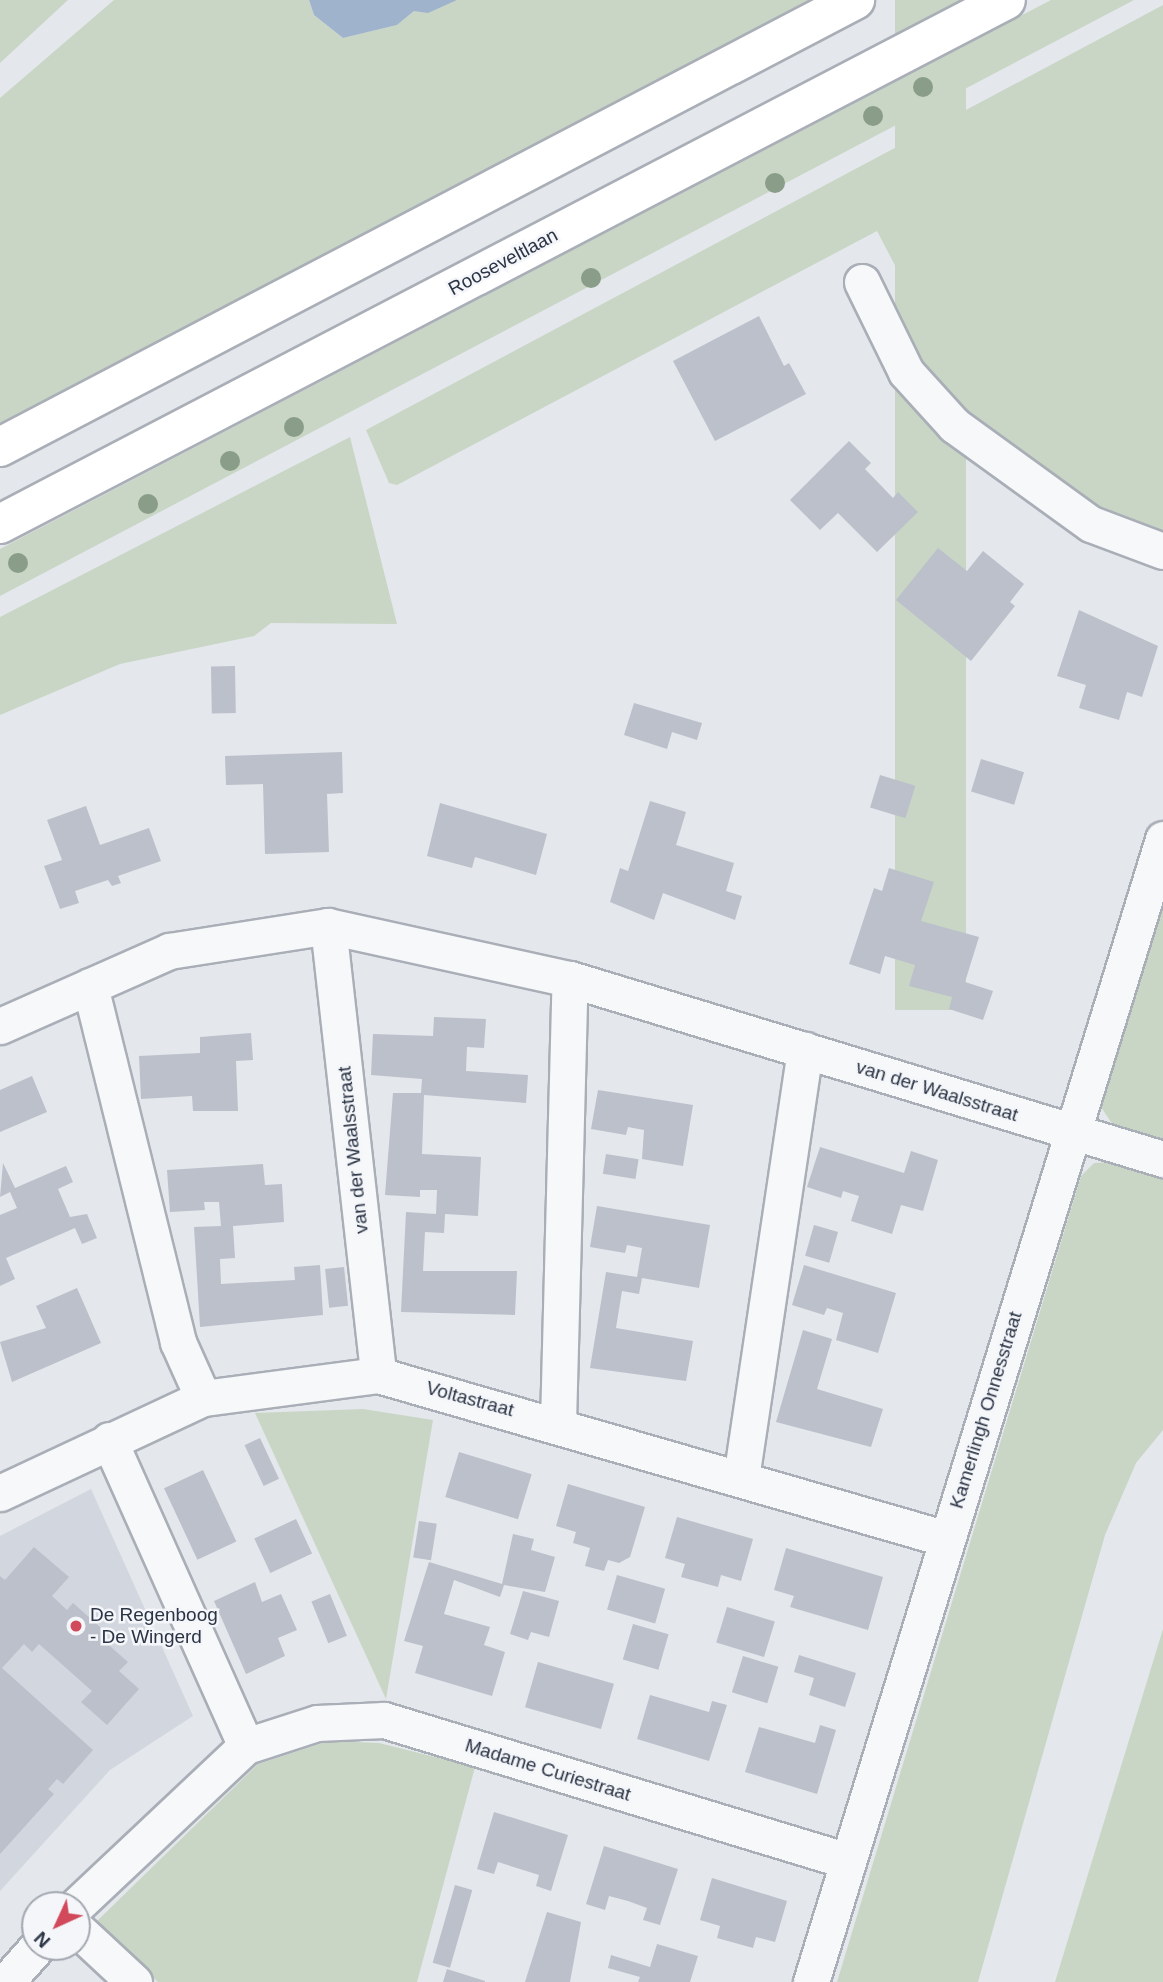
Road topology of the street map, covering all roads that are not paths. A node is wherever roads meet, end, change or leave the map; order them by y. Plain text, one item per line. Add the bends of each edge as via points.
1 (855, 0) edge
2 (1006, 0) edge
3 (862, 282) dead end
4 (0, 447) edge
5 (0, 524) edge
6 (1163, 551) edge
7 (1163, 839) edge
8 (328, 926) junction
9 (570, 979) junction
10 (90, 986) junction
11 (0, 1026) edge
12 (805, 1050) junction
13 (1070, 1132) junction
14 (1163, 1159) edge
15 (378, 1375) junction
16 (203, 1398) junction
17 (558, 1423) junction
18 (109, 1440) junction
19 (741, 1478) junction
20 (1, 1488) edge
21 (947, 1539) junction
22 (246, 1746) junction
23 (847, 1861) junction
24 (91, 1891) edge
25 (91, 1942) edge
26 (25, 1961) edge
27 (6, 1982) edge
28 (134, 1982) edge
29 (811, 1982) edge

1 - 4 main road
2 - 5 main road, Rooseveltlaan
3 - 6 street via 906,372 954,425 1091,524
7 - 13 street, Kamerlingh Onnesstraat
8 - 9 street, van der Waalsstraat
8 - 10 street, van der Waalsstraat via 169,951
8 - 15 street, van der Waalsstraat
9 - 12 street, van der Waalsstraat
9 - 17 street
10 - 11 street, van der Waalsstraat
10 - 16 street via 178,1342
12 - 13 street, van der Waalsstraat
12 - 19 street
13 - 14 street, van der Waalsstraat
13 - 21 street, Kamerlingh Onnesstraat
15 - 16 street, Voltastraat
15 - 17 street, Voltastraat
16 - 18 street, Voltastraat
17 - 19 street, Voltastraat
18 - 20 street, Voltastraat
18 - 22 street
19 - 21 street, Voltastraat
21 - 23 street, Kamerlingh Onnesstraat
22 - 23 street, Madame Curiestraat via 317,1723 384,1720
22 - 24 street, Madame Curiestraat
23 - 29 street, Kamerlingh Onnesstraat
25 - 28 street
26 - 27 street

